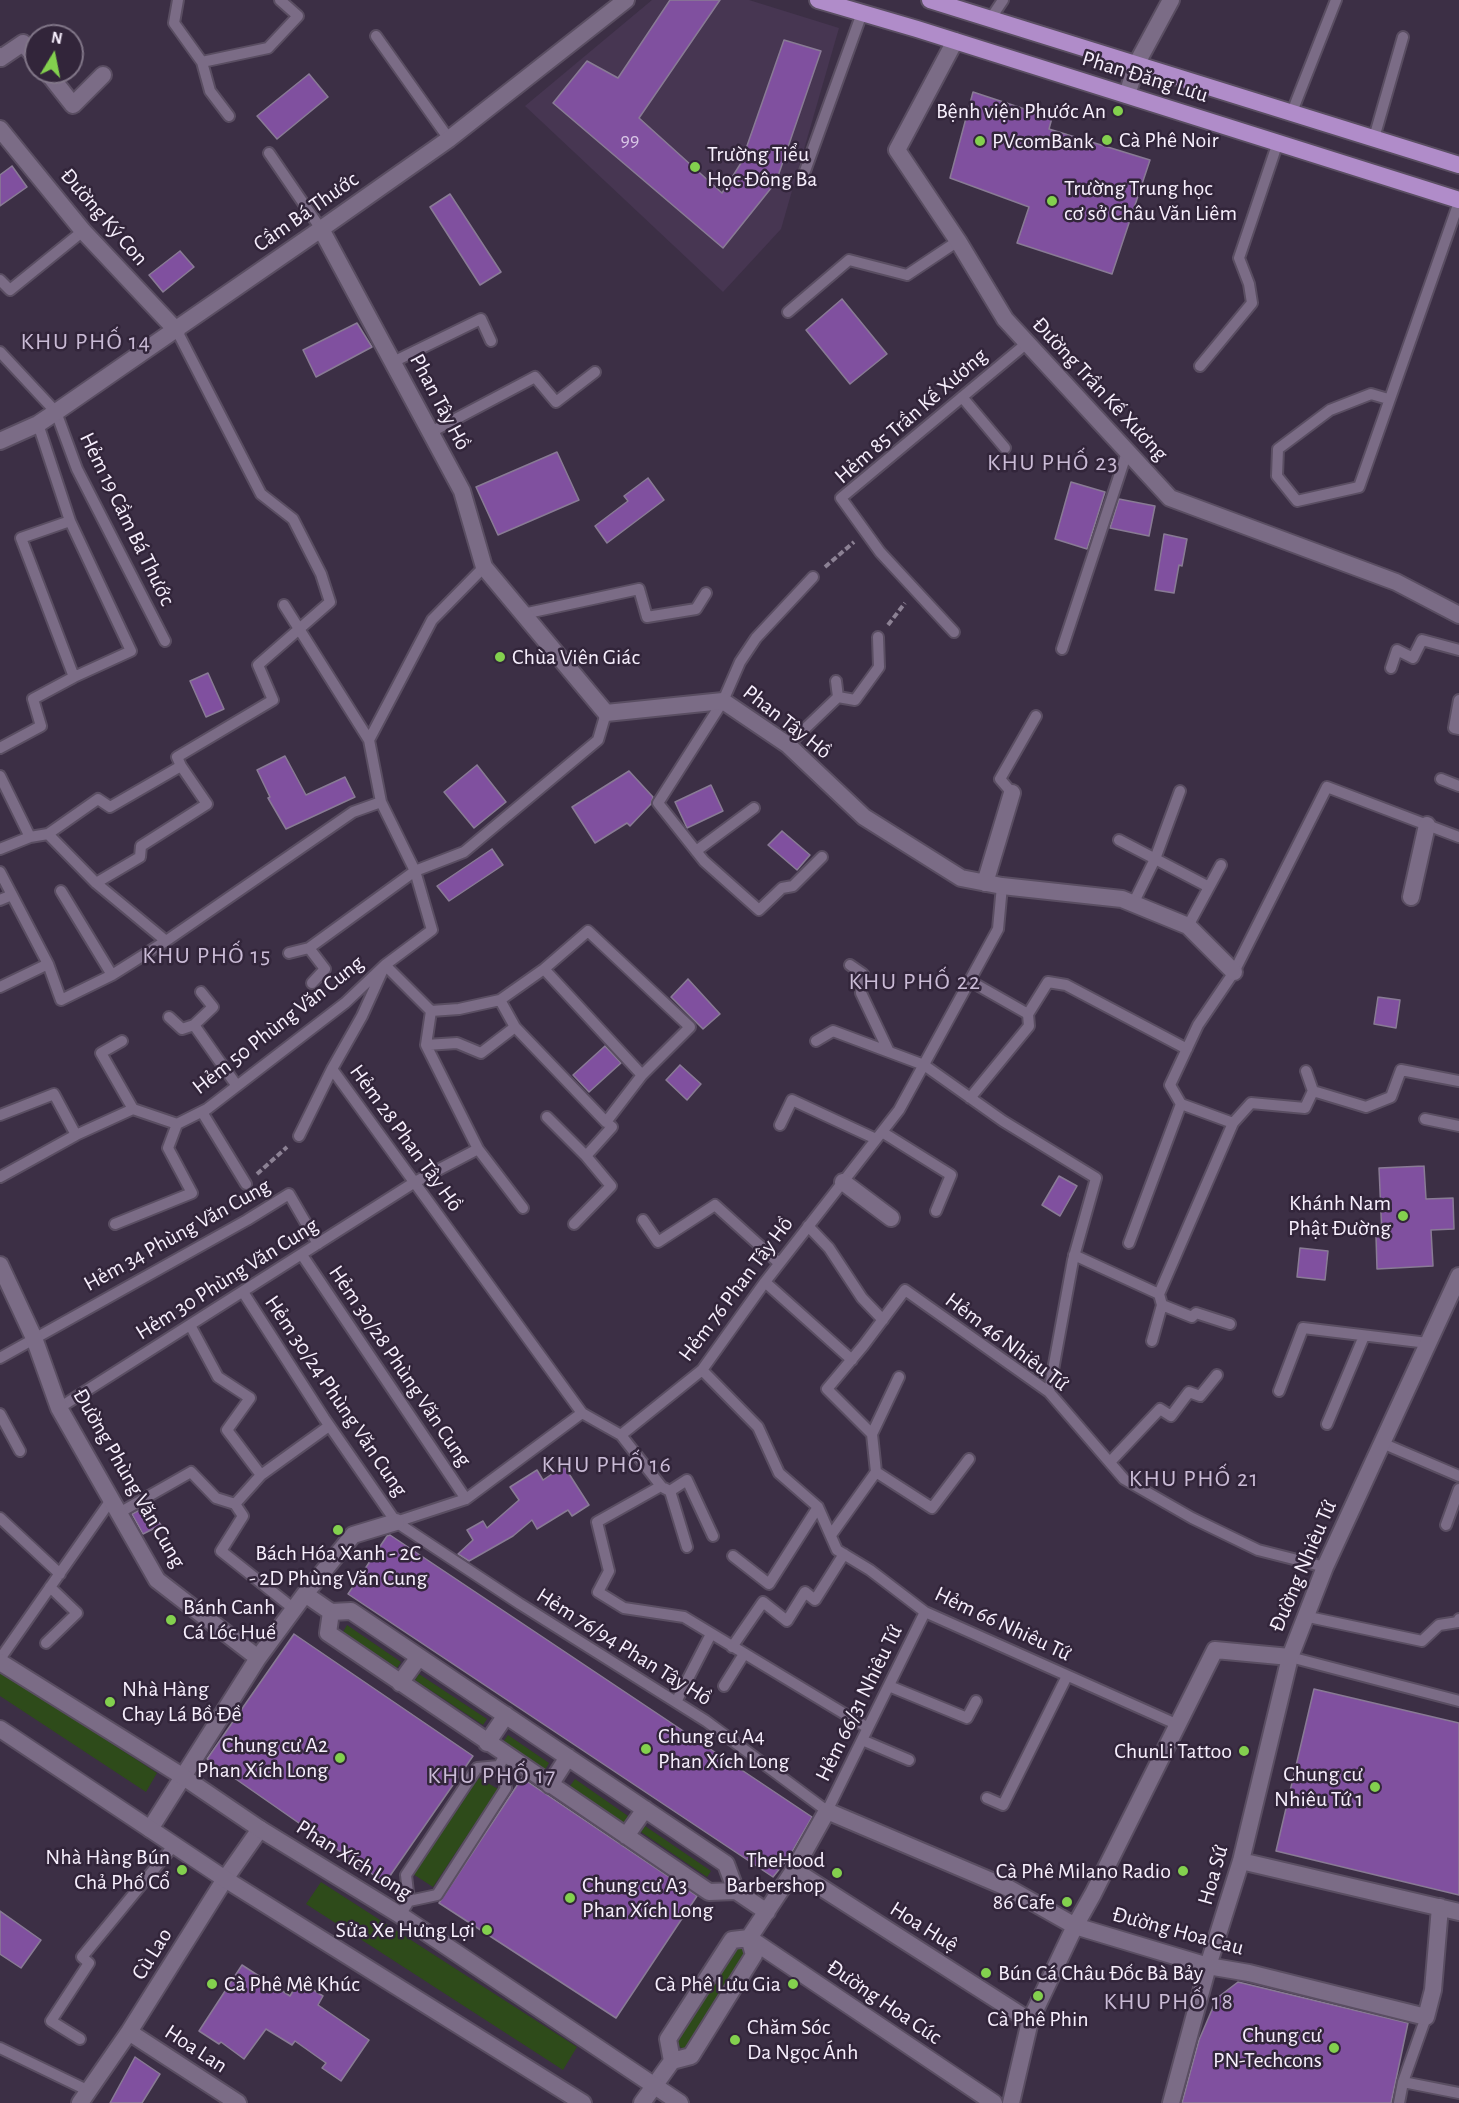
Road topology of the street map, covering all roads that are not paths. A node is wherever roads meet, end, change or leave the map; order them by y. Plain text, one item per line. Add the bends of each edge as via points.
1 (177, 0) edge
2 (280, 0) edge
3 (626, 0) edge
4 (818, 0) edge
5 (930, 0) edge
6 (1003, 0) edge
7 (1171, 0) edge
8 (1336, 0) edge
9 (862, 13) junction
10 (991, 18) junction
11 (376, 36) dead end
12 (1403, 38) dead end
13 (955, 41) junction
14 (24, 43) edge
15 (0, 56) edge
16 (202, 62) junction
17 (1137, 63) junction
18 (104, 75) dead end
19 (56, 84) edge
20 (1127, 95) junction
21 (1292, 112) junction
22 (229, 116) dead end
23 (0, 129) edge
24 (1374, 138) junction
25 (449, 139) junction
26 (1278, 142) junction
27 (268, 153) dead end
28 (1459, 165) edge
29 (805, 171) dead end
30 (1459, 201) edge
31 (321, 229) junction
32 (83, 231) junction
33 (958, 241) junction
34 (0, 280) edge
35 (788, 312) dead end
36 (177, 331) junction
37 (491, 341) dead end
38 (1027, 343) junction
39 (0, 352) edge
40 (393, 362) junction
41 (1200, 366) dead end
42 (595, 372) dead end
43 (962, 397) junction
44 (1388, 399) junction
45 (56, 412) junction
46 (38, 424) junction
47 (431, 432) junction
48 (1, 438) edge
49 (1005, 448) dead end
50 (1128, 452) junction
51 (70, 521) junction
52 (484, 567) junction
53 (813, 577) road end
54 (706, 593) dead end
55 (284, 605) dead end
56 (523, 614) junction
57 (1459, 615) edge
58 (299, 629) junction
59 (954, 632) dead end
60 (878, 637) road end
61 (165, 641) dead end
62 (1062, 649) dead end
63 (1459, 650) edge
64 (1391, 668) dead end
65 (74, 677) junction
66 (836, 681) dead end
67 (838, 697) junction
68 (1459, 700) edge
69 (723, 701) junction
70 (606, 713) junction
71 (1036, 716) dead end
72 (1456, 728) edge
73 (369, 740) junction
74 (788, 745) junction
75 (0, 748) edge
76 (181, 766) junction
77 (0, 776) edge
78 (1442, 779) dead end
79 (1459, 786) edge
80 (1180, 791) dead end
81 (1012, 793) joint
82 (381, 802) junction
83 (754, 808) dead end
84 (1427, 825) junction
85 (48, 834) junction
86 (30, 837) junction
87 (1459, 837) edge
88 (1119, 840) dead end
89 (0, 849) edge
90 (696, 851) junction
91 (822, 857) dead end
92 (1155, 859) junction
93 (1221, 865) dead end
94 (415, 871) junction
95 (0, 872) edge
96 (985, 882) junction
97 (96, 883) junction
98 (1002, 886) junction
99 (1209, 887) junction
100 (61, 891) dead end
101 (12, 895) junction
102 (1411, 897) dead end
103 (0, 900) edge
104 (1133, 904) junction
105 (1188, 926) junction
106 (166, 941) junction
107 (309, 948) junction
108 (289, 953) dead end
109 (48, 964) junction
110 (385, 965) junction
111 (850, 965) dead end
112 (544, 969) junction
113 (1234, 972) junction
114 (112, 975) junction
115 (970, 981) junction
116 (312, 983) dead end
117 (0, 987) edge
118 (201, 992) dead end
119 (500, 1000) junction
120 (431, 1011) junction
121 (1028, 1014) junction
122 (170, 1017) dead end
123 (194, 1026) junction
124 (514, 1027) junction
125 (122, 1041) dead end
126 (816, 1041) dead end
127 (426, 1046) junction
128 (1187, 1048) junction
129 (889, 1052) junction
130 (924, 1065) junction
131 (332, 1069) junction
132 (1306, 1071) dead end
133 (642, 1075) junction
134 (1459, 1082) edge
135 (237, 1086) junction
136 (1313, 1092) junction
137 (970, 1098) junction
138 (1180, 1104) junction
139 (133, 1109) junction
140 (202, 1112) junction
141 (0, 1115) edge
142 (547, 1117) dead end
143 (1425, 1119) dead end
144 (606, 1122) junction
145 (1233, 1123) junction
146 (177, 1124) junction
147 (780, 1125) dead end
148 (1459, 1126) edge
149 (76, 1135) junction
150 (299, 1136) road end
151 (879, 1136) junction
152 (478, 1149) junction
153 (586, 1156) junction
154 (0, 1177) edge
155 (415, 1182) junction
156 (843, 1182) junction
157 (246, 1184) road end
158 (522, 1208) dead end
159 (936, 1211) dead end
160 (891, 1218) dead end
161 (643, 1220) dead end
162 (115, 1224) dead end
163 (574, 1224) dead end
164 (808, 1226) junction
165 (1129, 1243) dead end
166 (318, 1244) junction
167 (302, 1254) junction
168 (1074, 1255) junction
169 (779, 1263) junction
170 (0, 1265) edge
171 (1459, 1276) edge
172 (765, 1282) junction
173 (243, 1292) junction
174 (1160, 1294) junction
175 (1162, 1305) junction
176 (883, 1320) junction
177 (1230, 1324) dead end
178 (190, 1325) junction
179 (1364, 1336) junction
180 (34, 1338) junction
181 (1152, 1341) dead end
182 (1428, 1343) junction
183 (0, 1358) edge
184 (852, 1360) junction
185 (702, 1370) junction
186 (1217, 1375) dead end
187 (899, 1377) dead end
188 (1279, 1391) dead end
189 (1049, 1392) junction
190 (59, 1408) junction
191 (582, 1413) junction
192 (0, 1414) edge
193 (1327, 1424) dead end
194 (329, 1426) junction
195 (872, 1434) junction
196 (621, 1435) junction
197 (1382, 1443) junction
198 (20, 1451) dead end
199 (969, 1459) dead end
200 (1110, 1462) junction
201 (876, 1472) junction
202 (261, 1475) junction
203 (1459, 1476) edge
204 (666, 1488) junction
205 (1459, 1489) edge
206 (466, 1499) junction
207 (235, 1504) junction
208 (115, 1506) junction
209 (818, 1507) junction
210 (0, 1518) edge
211 (396, 1522) junction
212 (1446, 1525) dead end
213 (831, 1535) junction
214 (713, 1536) dead end
215 (687, 1547) dead end
216 (844, 1554) junction
217 (733, 1556) dead end
218 (1325, 1567) junction
219 (60, 1574) junction
220 (50, 1587) junction
221 (305, 1594) junction
222 (294, 1609) junction
223 (331, 1612) junction
224 (925, 1612) junction
225 (1304, 1616) junction
226 (1459, 1619) edge
227 (711, 1634) junction
228 (46, 1643) dead end
229 (732, 1647) junction
230 (744, 1654) junction
231 (419, 1657) junction
232 (1290, 1657) junction
233 (258, 1658) junction
234 (0, 1660) edge
235 (1067, 1676) junction
236 (400, 1683) junction
237 (724, 1686) dead end
238 (889, 1686) junction
239 (976, 1701) dead end
240 (1459, 1701) edge
241 (676, 1702) junction
242 (506, 1715) junction
243 (1176, 1725) junction
244 (868, 1728) junction
245 (0, 1730) edge
246 (862, 1740) junction
247 (487, 1743) junction
248 (568, 1757) junction
249 (502, 1760) junction
250 (909, 1760) dead end
251 (182, 1776) junction
252 (550, 1785) junction
253 (987, 1798) dead end
254 (645, 1809) junction
255 (827, 1811) junction
256 (150, 1829) junction
257 (260, 1829) junction
258 (626, 1836) junction
259 (174, 1845) junction
260 (1241, 1861) junction
261 (794, 1870) junction
262 (225, 1879) junction
263 (736, 1892) junction
264 (1440, 1907) junction
265 (405, 1908) junction
266 (767, 1912) junction
267 (1459, 1912) edge
268 (1075, 1926) junction
269 (749, 1938) junction
270 (1208, 1966) junction
271 (1426, 2017) junction
272 (1030, 2021) junction
273 (129, 2032) junction
274 (80, 2039) dead end
275 (0, 2048) edge
276 (672, 2061) junction
277 (1403, 2082) junction
278 (654, 2086) junction
279 (1459, 2093) edge
280 (85, 2097) edge
281 (238, 2103) edge
282 (583, 2103) edge
283 (642, 2103) edge
284 (680, 2103) edge
285 (994, 2103) edge
286 (1011, 2103) edge
287 (1171, 2103) edge
288 (1399, 2103) edge

1 - 16 lane via 174,23
2 - 16 lane via 298,16 268,48
3 - 25 street, Cầm Bá Thước
4 - 9 main road, Phan Đăng Lưu
5 - 10 main road, Phan Đăng Lưu
6 - 10 lane
7 - 17 street
8 - 21 lane
9 - 13 main road, Phan Đăng Lưu
9 - 29 lane
10 - 17 main road, Phan Đăng Lưu
11 - 25 lane
12 - 24 lane
13 - 20 main road, Phan Đăng Lưu
13 - 33 street, Đường Trần Kế Xương via 897,150
14 - 15 street
16 - 22 lane via 210,91
17 - 20 street
17 - 21 main road, Phan Đăng Lưu
18 - 19 street via 73,105
20 - 26 main road, Phan Đăng Lưu
21 - 24 main road, Phan Đăng Lưu
23 - 32 street, Đường Ký Con
24 - 28 main road, Phan Đăng Lưu
25 - 31 street, Cầm Bá Thước
26 - 30 main road, Phan Đăng Lưu
26 - 41 lane via 1239,258 1252,303
27 - 31 lane
30 - 44 lane
31 - 36 street, Cầm Bá Thước
31 - 40 street, Phan Tây Hồ
32 - 34 lane via 10,290
32 - 36 street, Đường Ký Con
33 - 35 lane via 907,274 849,260
33 - 38 street, Đường Trần Kế Xương via 1005,319
36 - 45 street, Cầm Bá Thước
36 - 58 lane via 261,494 293,519 321,574 330,602
37 - 40 lane via 481,319
38 - 43 lane, Hẻm 85 Trần Kế Xương
38 - 50 street, Đường Trần Kế Xương
39 - 45 lane
40 - 47 street, Phan Tây Hồ
42 - 47 lane via 555,402 535,377
43 - 49 lane
43 - 59 lane, Hẻm 85 Trần Kế Xương via 841,498 880,552
44 - 44 lane via 1371,393 1330,410 1278,449 1276,476 1297,501 1359,487
45 - 46 street, Cầm Bá Thước
45 - 61 lane, Hẻm 19 Cầm Bá Thước via 77,469
46 - 48 street, Cầm Bá Thước
46 - 51 lane
47 - 52 street, Phan Tây Hồ via 462,491
50 - 57 street, Đường Trần Kế Xương via 1170,498 1396,582
50 - 62 lane
51 - 65 lane via 21,538
51 - 65 lane via 131,651
52 - 56 street, Phan Tây Hồ
52 - 73 lane via 432,620
53 - 69 lane via 756,638 740,662
54 - 56 lane via 696,609 647,617 639,589
55 - 58 lane
56 - 70 street, Phan Tây Hồ
58 - 73 lane
58 - 76 lane via 258,666 273,700 177,757
60 - 67 lane via 879,667 855,700
63 - 64 lane via 1422,640 1413,658 1397,650
65 - 75 lane via 33,699 41,726
66 - 67 lane
67 - 74 lane
68 - 72 lane
69 - 70 street, Phan Tây Hồ
69 - 74 street, Phan Tây Hồ
69 - 90 lane via 658,803
70 - 94 lane via 598,740 464,852
71 - 81 lane via 1000,779
73 - 82 lane, Hẻm 28 Phan Tây Hồ
74 - 96 street, Phan Tây Hồ via 864,817 961,878
76 - 85 lane via 110,807 98,799
76 - 97 lane via 207,804 141,846 140,857
77 - 86 lane
78 - 79 lane
80 - 92 lane
81 - 96 street
82 - 94 lane, Hẻm 28 Phan Tây Hồ
82 - 106 lane via 352,812
83 - 90 lane
84 - 87 lane
84 - 102 street
84 - 113 lane via 1328,788
85 - 86 lane
85 - 97 lane
86 - 89 lane
88 - 92 lane
90 - 91 lane via 759,910 782,888 793,886
92 - 99 lane
92 - 104 lane
93 - 99 lane
94 - 107 lane
94 - 110 lane, Hẻm 28 Phan Tây Hồ via 432,930
95 - 101 lane
96 - 98 street, Phan Tây Hồ
97 - 106 lane
98 - 104 street, Phan Tây Hồ via 1122,899
98 - 115 lane, Hẻm 76 Phan Tây Hồ via 998,929
99 - 105 lane
100 - 114 lane
101 - 103 lane
101 - 109 lane
104 - 105 street, Phan Tây Hồ
105 - 113 street, Phan Tây Hồ
106 - 114 lane
107 - 108 lane
107 - 116 lane via 325,969
109 - 114 lane via 61,1000
109 - 117 lane
110 - 120 lane
110 - 131 lane, Hẻm 28 Phan Tây Hồ
110 - 135 lane, Hẻm 50 Phùng Văn Cung via 345,1003
111 - 129 lane via 863,974 861,993
112 - 119 lane
112 - 133 lane
112 - 133 lane via 588,931 690,1027
113 - 128 lane
115 - 121 lane
115 - 130 lane, Hẻm 76 Phan Tây Hồ
118 - 123 lane via 213,1007
119 - 120 lane
119 - 124 lane
120 - 127 lane
121 - 128 lane via 1048,982 1066,985
121 - 137 lane via 1029,1026
122 - 123 lane via 182,1029
123 - 135 lane
124 - 127 lane via 482,1053 456,1043
124 - 144 lane
125 - 139 lane via 101,1053
126 - 129 lane via 832,1031
127 - 152 lane
128 - 138 lane via 1170,1085
129 - 130 lane
130 - 137 lane
130 - 151 lane, Hẻm 76 Phan Tây Hồ
131 - 150 lane
131 - 155 lane, Hẻm 28 Phan Tây Hồ
132 - 136 lane
133 - 144 lane
134 - 136 lane via 1401,1070 1391,1097 1366,1107
135 - 140 lane, Hẻm 50 Phùng Văn Cung
136 - 145 lane via 1305,1108 1251,1103
137 - 168 lane via 1095,1178
138 - 145 lane
138 - 165 lane
139 - 146 lane
139 - 149 lane
140 - 146 lane, Hẻm 50 Phùng Văn Cung
140 - 157 lane
141 - 149 lane via 54,1094
142 - 153 lane
143 - 148 lane
144 - 153 lane via 612,1127
145 - 174 lane
146 - 162 lane via 168,1148 192,1193
147 - 151 lane via 792,1100
149 - 154 lane
151 - 156 lane, Hẻm 76 Phan Tây Hồ
151 - 159 lane via 951,1175
152 - 155 lane, Hẻm 30 Phùng Văn Cung
152 - 158 lane
153 - 163 lane via 611,1186
155 - 166 lane, Hẻm 30 Phùng Văn Cung
155 - 191 lane, Hẻm 28 Phan Tây Hồ
156 - 160 street
156 - 164 lane, Hẻm 76 Phan Tây Hồ
161 - 169 lane via 658,1242 715,1205
164 - 169 lane, Hẻm 76 Phan Tây Hồ
164 - 176 lane via 830,1248 862,1298
166 - 167 lane, Hẻm 30 Phùng Văn Cung
166 - 180 lane, Hẻm 34 Phùng Văn Cung via 289,1194
167 - 173 lane, Hẻm 30 Phùng Văn Cung
167 - 206 lane, Hẻm 30/28 Phùng Văn Cung
168 - 174 lane
168 - 189 lane
169 - 172 lane, Hẻm 76 Phan Tây Hồ
170 - 180 street, Đường Phùng Văn Cung
171 - 182 street, Đường Nhiêu Tứ
172 - 184 lane
172 - 185 lane, Hẻm 76 Phan Tây Hồ
173 - 178 lane, Hẻm 30 Phùng Văn Cung
173 - 194 lane, Hẻm 30/24 Phùng Văn Cung
174 - 175 lane
175 - 177 lane via 1192,1317 1196,1313
175 - 181 lane
176 - 184 lane, Hẻm 46 Nhiêu Tứ
176 - 189 lane, Hẻm 46 Nhiêu Tứ via 905,1290
178 - 190 lane, Hẻm 30 Phùng Văn Cung
178 - 202 lane via 218,1377 250,1398 227,1430
179 - 182 lane
179 - 188 lane via 1303,1329
179 - 193 lane
180 - 183 lane
180 - 190 street, Đường Phùng Văn Cung
182 - 197 street, Đường Nhiêu Tứ
184 - 195 lane, Hẻm 46 Nhiêu Tứ via 827,1389
185 - 196 lane, Hẻm 76 Phan Tây Hồ
185 - 209 lane via 758,1427 778,1473
186 - 200 lane via 1200,1396 1189,1392 1170,1416 1160,1409
187 - 195 lane
189 - 200 lane, Hẻm 46 Nhiêu Tứ
190 - 208 street, Đường Phùng Văn Cung
191 - 196 lane
191 - 206 lane
192 - 198 lane
194 - 202 lane
194 - 211 lane, Hẻm 30/24 Phùng Văn Cung
195 - 201 lane
196 - 204 lane
197 - 203 lane
197 - 218 street, Đường Nhiêu Tứ
199 - 201 lane via 932,1508
200 - 218 lane, Hẻm 46 Nhiêu Tứ via 1124,1479 1192,1518 1258,1550
201 - 213 lane
202 - 207 lane
204 - 214 lane via 687,1480
204 - 215 lane
204 - 227 lane via 597,1522 609,1571 598,1592 624,1608 684,1617
205 - 212 lane
206 - 211 lane
207 - 208 lane via 216,1498 191,1472
207 - 222 lane via 243,1516 222,1551
208 - 219 lane
208 - 233 street, Đường Phùng Văn Cung via 158,1580
209 - 213 lane, Hẻm 66 Nhiêu Tứ
209 - 217 lane via 769,1584
210 - 219 lane
211 - 221 street via 353,1535
211 - 241 lane, Hẻm 76/94 Phan Tây Hồ
213 - 216 lane, Hẻm 66 Nhiêu Tứ via 837,1550
216 - 224 lane, Hẻm 66 Nhiêu Tứ
216 - 229 lane via 815,1600 806,1592 787,1621 763,1602
218 - 225 street, Đường Nhiêu Tứ
219 - 220 lane
220 - 228 lane via 77,1613
220 - 234 lane
221 - 222 street
221 - 223 street
222 - 233 street
223 - 231 street via 351,1611
223 - 236 street via 328,1633
224 - 235 lane, Hẻm 66 Nhiêu Tứ
224 - 238 lane, Hẻm 66/31 Nhiêu Tứ
225 - 226 lane via 1422,1641 1439,1625
225 - 232 street, Đường Nhiêu Tứ
227 - 229 lane
227 - 241 lane
229 - 230 lane
230 - 237 lane
230 - 244 lane
231 - 236 street
231 - 242 street
232 - 240 lane
232 - 243 street, Đường Nhiêu Tứ via 1215,1650
232 - 260 street, Hoa Sứ
233 - 251 street
234 - 251 street, Phan Xích Long
235 - 243 lane, Hẻm 66 Nhiêu Tứ
235 - 253 lane via 1003,1805
236 - 247 street
238 - 239 lane via 967,1718
238 - 244 lane, Hẻm 66/31 Nhiêu Tứ
241 - 255 lane, Hẻm 76/94 Phan Tây Hồ
242 - 247 street
242 - 248 street
243 - 268 street, Đường Nhiêu Tứ
244 - 246 lane, Hẻm 66/31 Nhiêu Tứ
245 - 256 street
246 - 250 lane
246 - 255 lane, Hẻm 66/31 Nhiêu Tứ
247 - 249 street
248 - 252 street
248 - 254 street
249 - 252 street
249 - 265 lane via 477,1768 425,1846 406,1875
249 - 265 lane via 506,1788 437,1895
251 - 256 street
251 - 257 street, Phan Xích Long
252 - 258 street
254 - 258 street
254 - 263 street via 726,1864
255 - 261 street
255 - 268 street, Đường Hoa Cau via 1008,1888
256 - 259 street
257 - 262 street, Cù Lao
257 - 265 street, Phan Xích Long
258 - 263 street via 709,1892
259 - 262 street
259 - 274 lane via 82,1957 89,1963 51,2021
260 - 264 street
260 - 270 street, Hoa Sứ
261 - 266 street
261 - 272 street, Hoa Huệ
262 - 273 street, Cù Lao
262 - 282 street
263 - 266 street
264 - 267 street
264 - 271 street via 1434,1990
265 - 278 street, Phan Xích Long
266 - 269 street
268 - 270 street, Đường Hoa Cau
268 - 272 street
269 - 276 street via 754,1955 691,2056
269 - 276 street via 732,1940 668,2039
269 - 285 street, Đường Hoa Cúc
270 - 271 street, Đường Hoa Cau
270 - 287 street, Hoa Sứ
271 - 277 lane
272 - 286 street
273 - 280 street, Cù Lao
273 - 281 street, Hoa Lan
275 - 280 lane
276 - 278 street
277 - 279 lane
277 - 288 lane
278 - 283 street
278 - 284 street, Phan Xích Long

